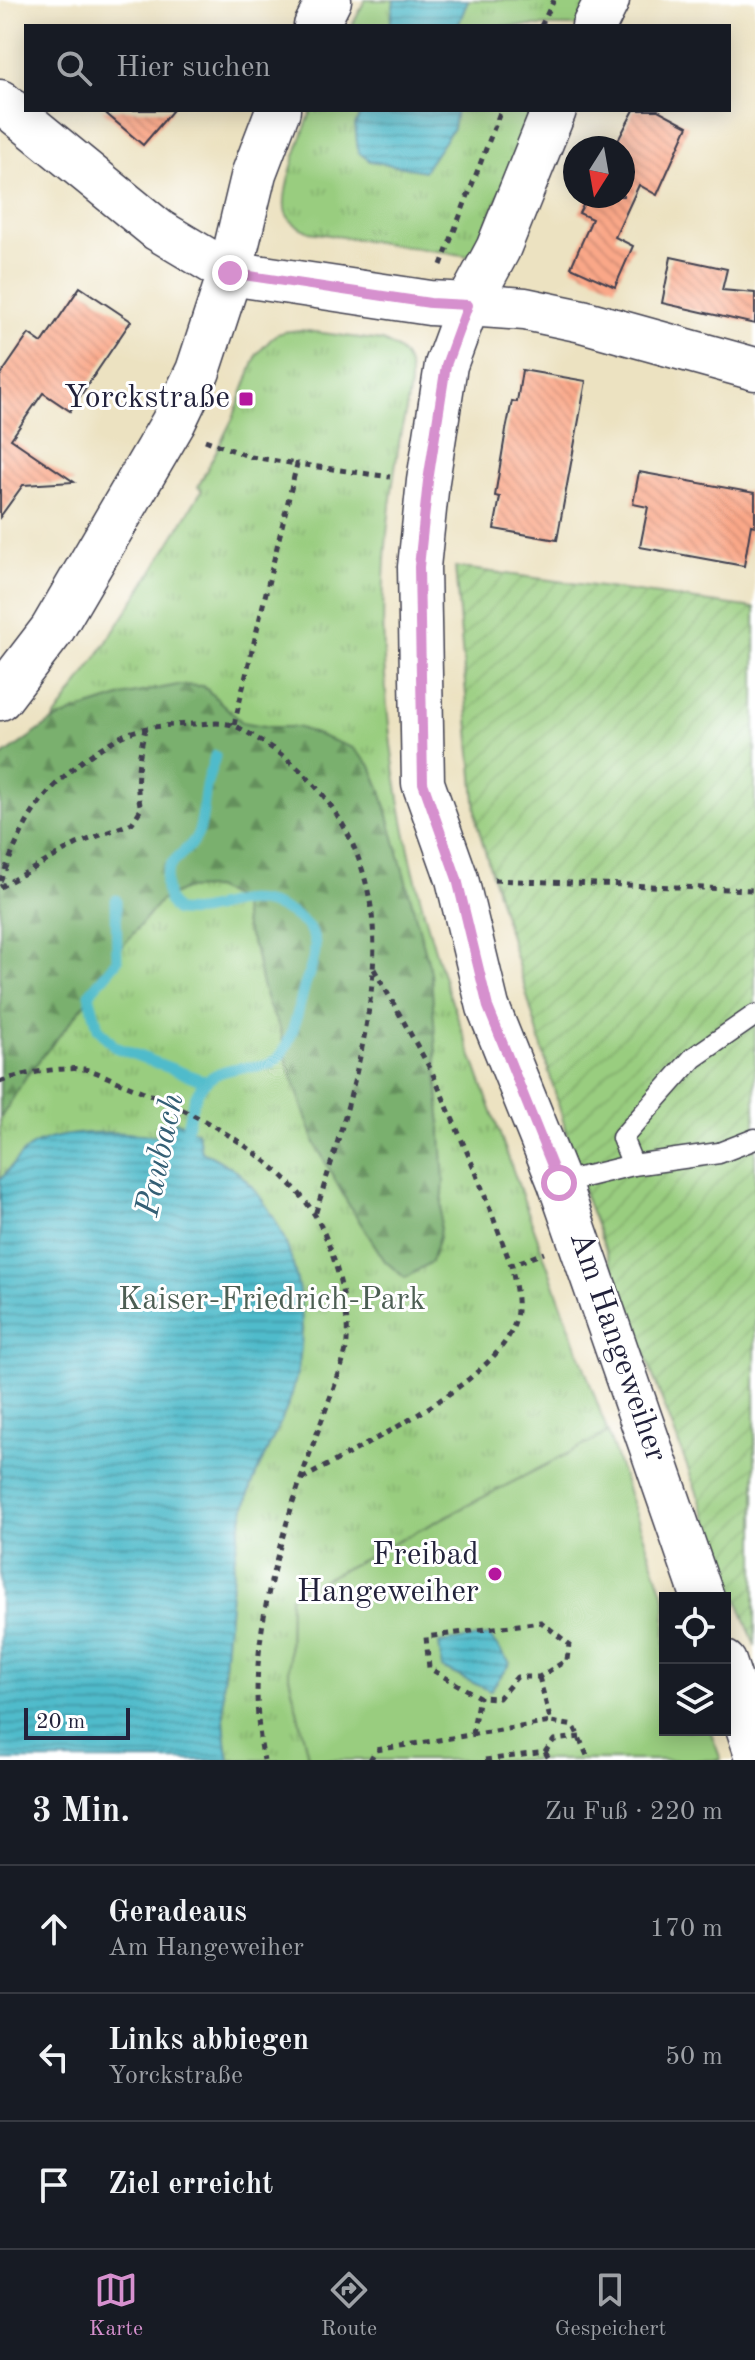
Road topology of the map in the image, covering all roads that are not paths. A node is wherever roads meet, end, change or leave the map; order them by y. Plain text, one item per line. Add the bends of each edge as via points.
1 (329, 0) edge
2 (607, 0) edge
3 (317, 24) edge
4 (595, 24) edge
5 (0, 101) edge
6 (277, 112) edge
7 (553, 112) edge
8 (230, 273) junction
9 (449, 304) junction
10 (755, 369) edge
11 (0, 698) edge
12 (755, 1015) edge
13 (755, 1139) edge
14 (633, 1165) junction
15 (559, 1183) junction
16 (701, 1592) edge
17 (726, 1664) edge
18 (755, 1751) edge

1 - 3 street
2 - 4 street
5 - 8 street via 158,230
6 - 8 street via 254,173
7 - 9 street via 498,249
8 - 9 street
8 - 11 street via 198,371 173,423 52,630
9 - 10 street via 525,309 582,321
9 - 15 street, Am Hangeweiher via 419,567 423,783 457,879 488,1007
12 - 14 lane via 693,1058 622,1138
13 - 14 lane via 719,1153
14 - 15 lane
15 - 16 street, Am Hangeweiher
17 - 18 street

